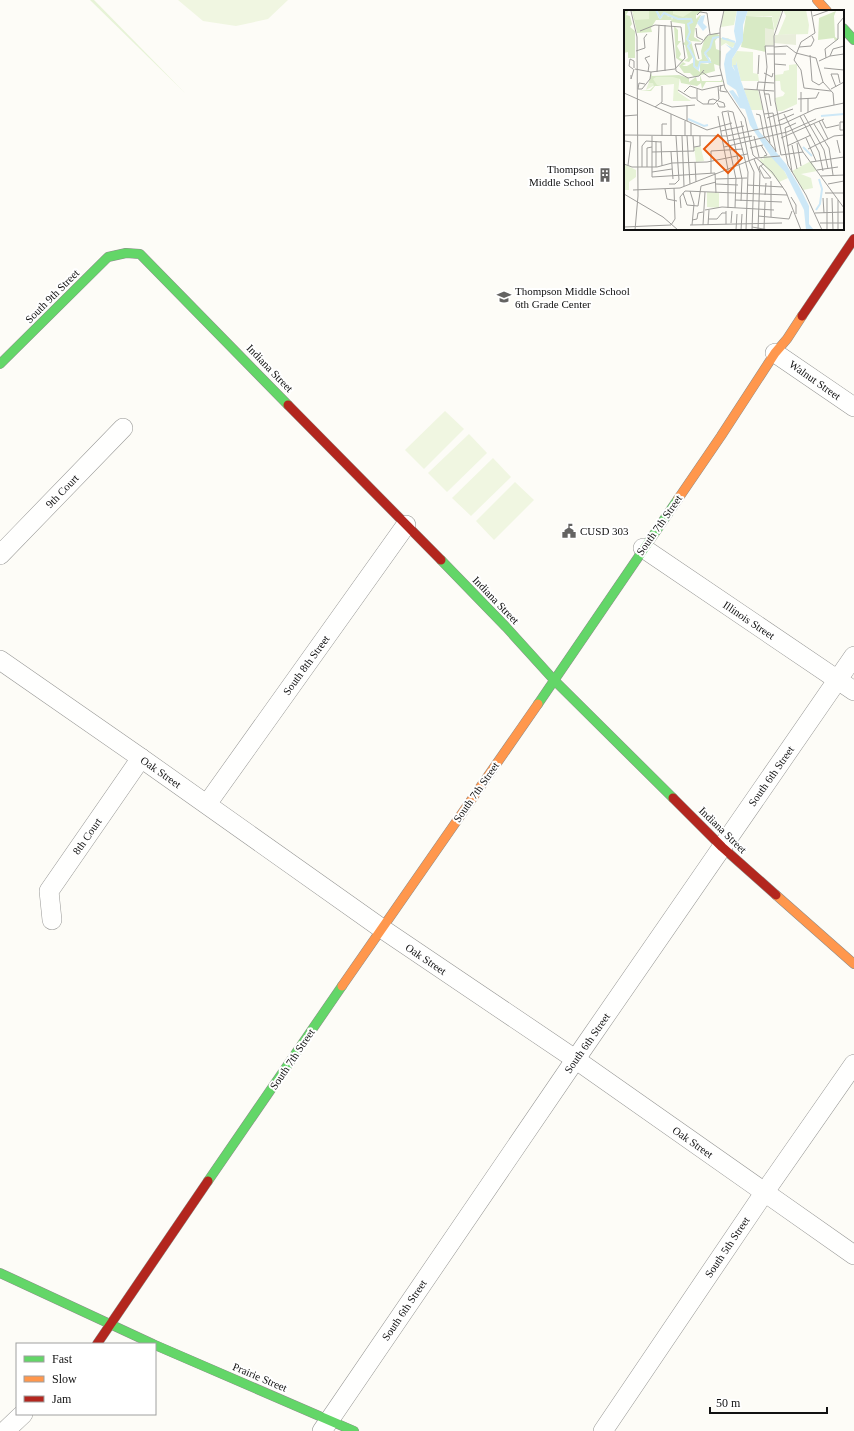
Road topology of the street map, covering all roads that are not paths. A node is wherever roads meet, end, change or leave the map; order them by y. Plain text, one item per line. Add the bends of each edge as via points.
1 (816, 0) edge
2 (826, 10) edge
3 (844, 29) edge
4 (854, 40) edge
5 (854, 239) edge
6 (126, 252) joint
7 (776, 353) junction
8 (0, 364) edge
9 (854, 407) edge
10 (124, 428) dead end
11 (406, 525) junction
12 (643, 548) junction
13 (0, 555) edge
14 (854, 656) edge
15 (0, 660) edge
16 (554, 680) junction
17 (838, 680) junction
18 (854, 691) edge
19 (141, 758) junction
20 (207, 804) junction
21 (722, 847) junction
22 (52, 920) dead end
23 (381, 928) junction
24 (854, 964) edge
25 (575, 1059) junction
26 (854, 1064) edge
27 (764, 1193) junction
28 (854, 1255) edge
29 (0, 1273) edge
30 (110, 1325) junction
31 (97, 1343) edge
32 (152, 1343) edge
33 (156, 1345) edge
34 (22, 1415) edge
35 (326, 1425) edge
36 (5, 1431) edge
37 (354, 1431) edge
38 (603, 1431) edge

1 - 2 street
3 - 4 street
5 - 7 street, South 7th Street
6 - 8 street, South 9th Street via 108,257
6 - 11 street, Indiana Street via 140,254
7 - 9 street, Walnut Street
7 - 12 street, South 7th Street
10 - 13 street, 9th Court
11 - 16 street, Indiana Street
11 - 20 street, South 8th Street
12 - 16 street, South 7th Street
12 - 17 street, Illinois Street
14 - 17 street, South 6th Street
15 - 19 street, Oak Street
16 - 21 street, Indiana Street
16 - 23 street, South 7th Street
17 - 18 street, Illinois Street
17 - 21 street, South 6th Street
19 - 20 street, Oak Street
19 - 22 street, 8th Court via 49,891
20 - 23 street, Oak Street
21 - 24 street, Indiana Street
21 - 25 street, South 6th Street
23 - 25 street, Oak Street
23 - 30 street, South 7th Street
25 - 27 street, Oak Street
25 - 35 street, South 6th Street
26 - 27 street, South 5th Street
27 - 28 street, Oak Street
27 - 38 street, South 5th Street
29 - 30 street, Prairie Street
30 - 31 street, South 7th Street
30 - 32 street, Prairie Street
33 - 35 street, Prairie Street
34 - 36 street
35 - 37 street, Prairie Street

